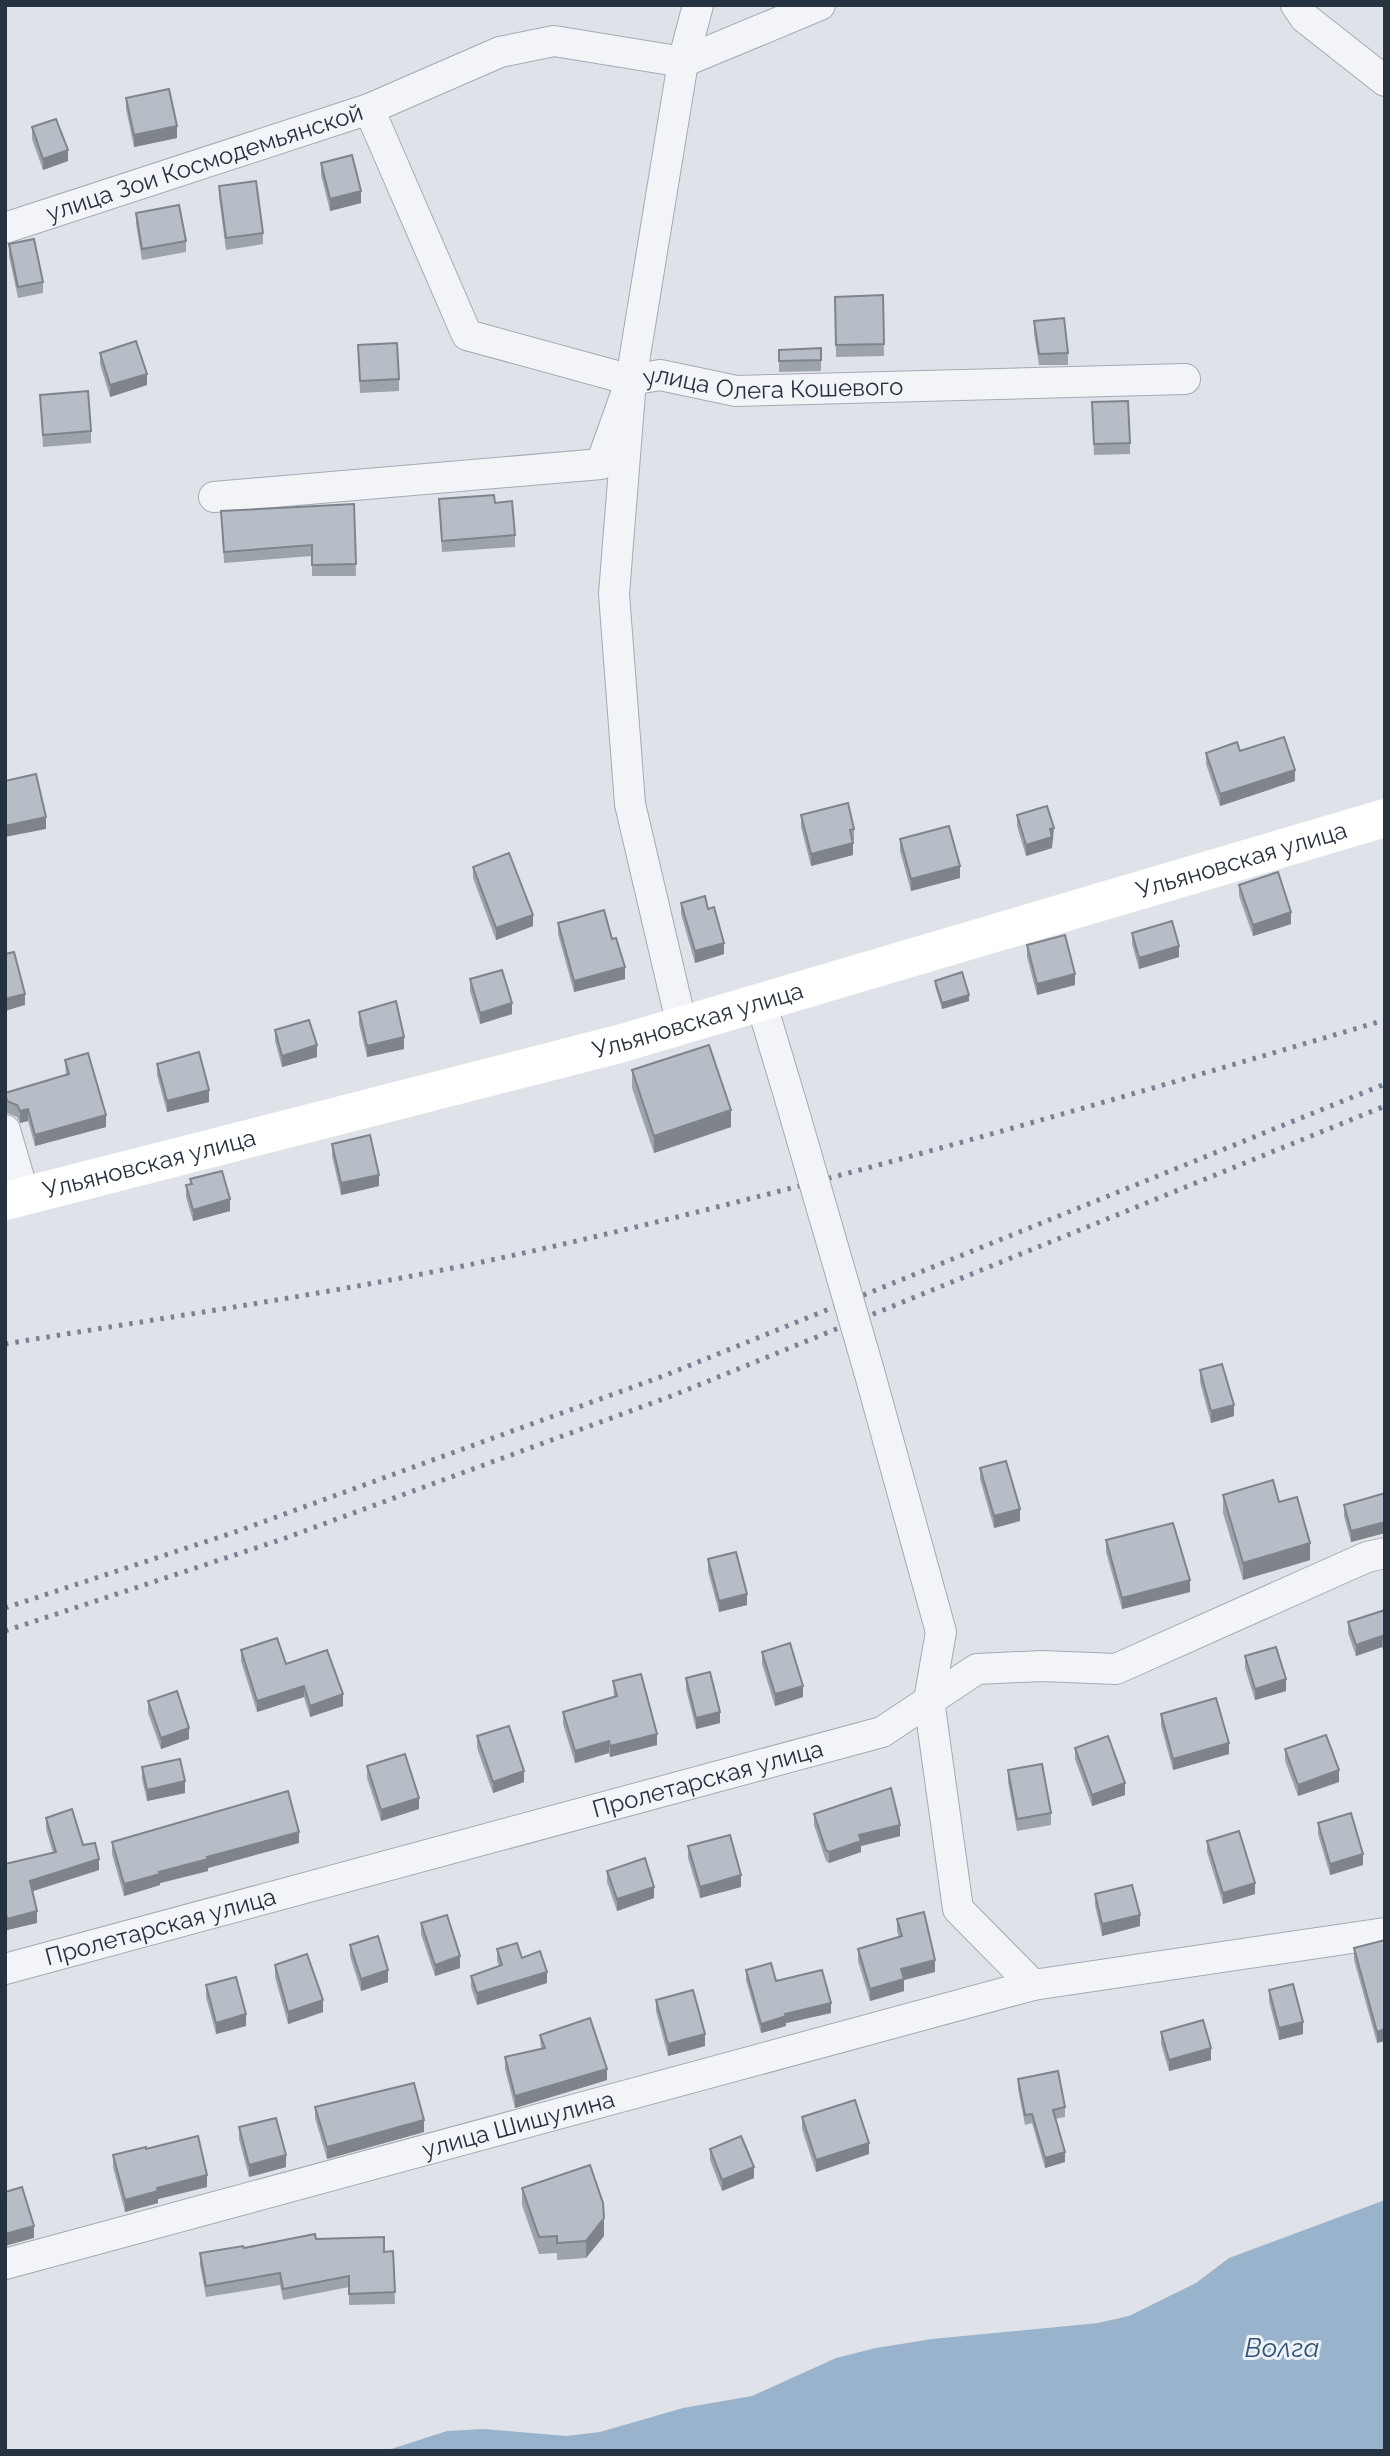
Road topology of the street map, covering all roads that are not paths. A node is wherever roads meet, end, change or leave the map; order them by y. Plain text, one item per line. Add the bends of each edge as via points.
1 (698, 5) edge
2 (820, 5) edge
3 (1296, 5) edge
4 (683, 62) junction
5 (1385, 81) edge
6 (369, 109) junction
7 (5, 228) edge
8 (1185, 379) dead end
9 (631, 380) junction
10 (214, 497) dead end
11 (1385, 818) edge
12 (761, 1002) junction
13 (682, 1026) junction
14 (5, 1130) edge
15 (15, 1198) edge
16 (1385, 1553) edge
17 (929, 1700) junction
18 (1385, 1933) edge
19 (5, 1969) edge
20 (1033, 1985) junction
21 (5, 2264) edge

1 - 4 street
2 - 4 street
3 - 5 street via 1305,18
4 - 6 street via 554,41 500,52
4 - 9 street
6 - 7 street, улица Зои Космодемьянской
6 - 9 street, улица Зои Космодемьянской via 467,335
8 - 9 street, улица Олега Кошевого via 736,391 660,375
9 - 10 street, улица Олега Кошевого via 601,464
9 - 13 street via 614,594 630,804
11 - 12 main road, Ульяновская улица
12 - 13 main road, Ульяновская улица
12 - 17 street, bridge via 941,1632
13 - 15 main road, Ульяновская улица
14 - 15 street
16 - 17 street, Пролетарская улица via 1116,1670 1042,1666 977,1670
17 - 19 street, Пролетарская улица via 882,1732
17 - 20 street via 958,1909
18 - 20 street, улица Шишулина
20 - 21 street, улица Шишулина

